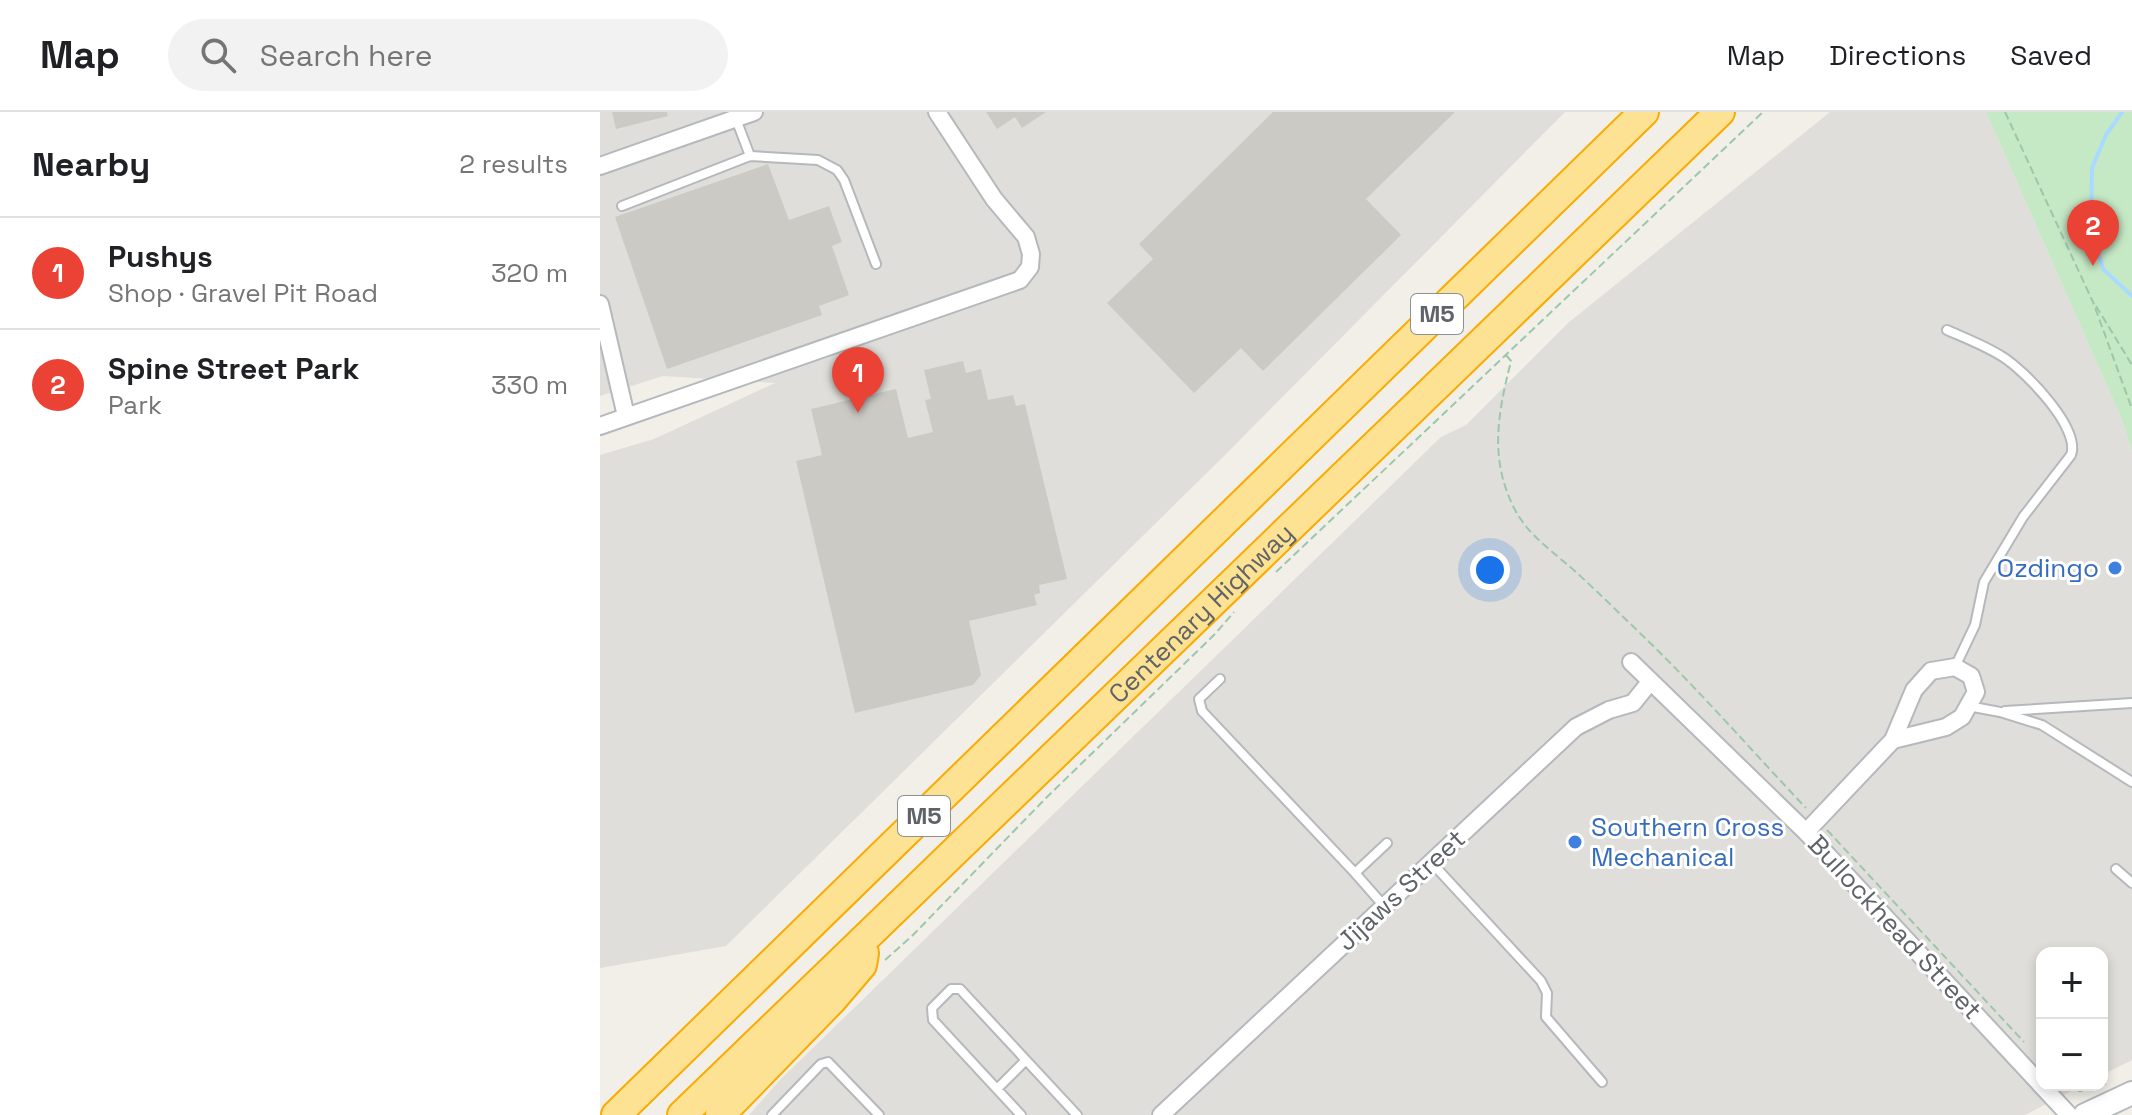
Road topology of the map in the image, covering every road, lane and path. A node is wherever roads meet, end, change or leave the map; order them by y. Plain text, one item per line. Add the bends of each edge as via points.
1 (754, 112) edge
2 (937, 112) edge
3 (1644, 112) edge
4 (1720, 112) edge
5 (1763, 112) edge
6 (2005, 112) edge
7 (736, 119) junction
8 (750, 156) junction
9 (600, 166) edge
10 (622, 206) dead end
11 (876, 264) dead end
12 (2093, 302) junction
13 (600, 304) edge
14 (1947, 330) dead end
15 (1506, 354) junction
16 (2132, 365) edge
17 (2132, 409) edge
18 (626, 416) junction
19 (600, 426) edge
20 (1575, 571) dead end
21 (1271, 576) dead end
22 (1238, 608) dead end
23 (1631, 662) dead end
24 (1955, 667) junction
25 (1220, 679) dead end
26 (1650, 682) junction
27 (2132, 703) edge
28 (1968, 706) junction
29 (2000, 712) junction
30 (1893, 740) junction
31 (2132, 782) edge
32 (1806, 832) junction
33 (1387, 843) dead end
34 (1431, 862) junction
35 (2116, 869) dead end
36 (1355, 873) junction
37 (2132, 883) edge
38 (1384, 906) junction
39 (867, 937) junction
40 (884, 961) dead end
41 (1026, 1060) junction
42 (1602, 1082) dead end
43 (2125, 1086) edge
44 (997, 1089) junction
45 (616, 1115) edge
46 (682, 1115) edge
47 (720, 1115) edge
48 (772, 1115) edge
49 (879, 1115) edge
50 (1021, 1115) edge
51 (1077, 1115) edge
52 (1161, 1115) edge
53 (2069, 1115) edge
54 (2085, 1115) edge

1 - 7 street
2 - 18 street via 994,199 1026,237 1030,267 1020,280
3 - 45 highway, Centenary Highway / M5
4 - 39 highway, Centenary Highway / M5
5 - 15 path
6 - 12 path
7 - 8 lane
7 - 9 street
8 - 10 lane
8 - 11 lane via 818,160 837,170
12 - 16 path
12 - 17 path
13 - 18 street
14 - 24 lane via 2004,357 2047,399 2073,444 2071,455 2023,517 1984,582 1975,625
15 - 20 path via 1511,361 1497,438 1501,473 1530,532
15 - 21 path
18 - 19 street
22 - 40 path
23 - 26 street
24 - 28 street via 1971,676 1976,692
24 - 30 street via 1931,671 1914,690
25 - 36 lane via 1199,699 1202,711
26 - 32 street, Bullockhead Street
26 - 34 street, Jijaws Street via 1633,703 1576,727
27 - 29 lane
28 - 29 lane
28 - 30 street via 1946,727
29 - 31 lane via 2042,725
30 - 32 street
32 - 53 street, Bullockhead Street
33 - 36 lane
34 - 38 street, Jijaws Street
34 - 42 lane via 1541,981 1547,993 1546,1017
35 - 37 lane
36 - 38 lane
38 - 52 street, Jijaws Street
39 - 46 highway, Centenary Highway / M5
39 - 47 highway via 862,965
41 - 44 lane
41 - 44 lane via 960,989 951,989 932,1008 933,1020
41 - 51 lane
43 - 54 street
44 - 50 lane
48 - 49 lane via 828,1062

